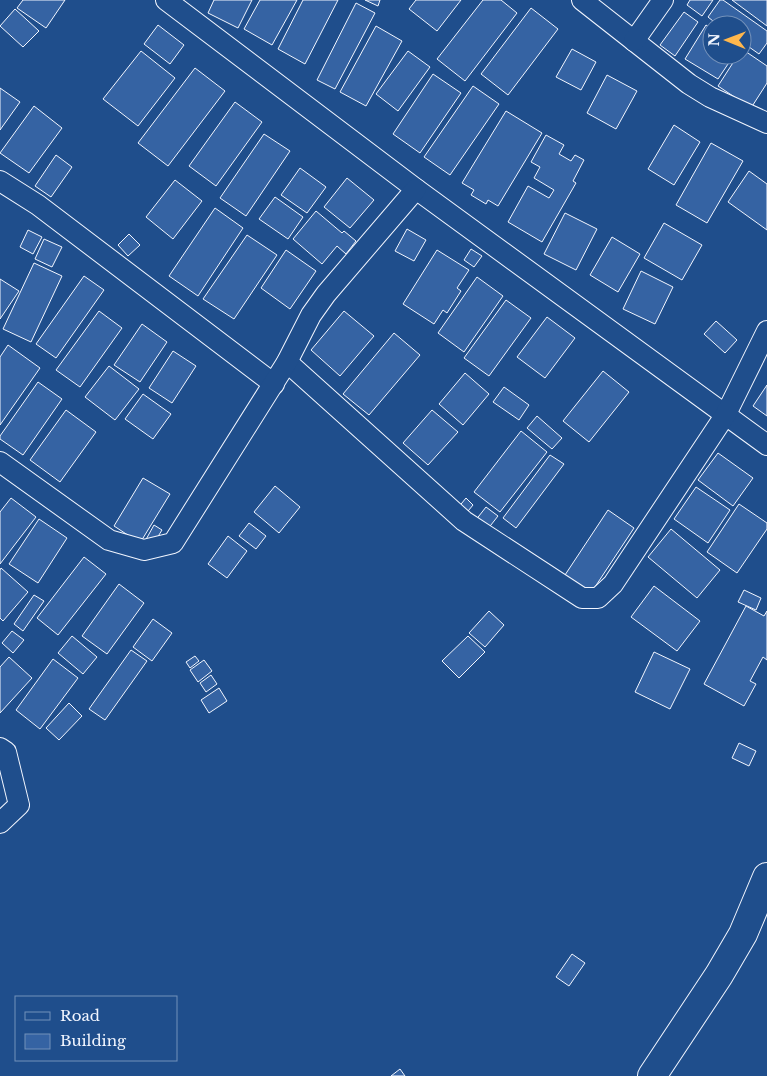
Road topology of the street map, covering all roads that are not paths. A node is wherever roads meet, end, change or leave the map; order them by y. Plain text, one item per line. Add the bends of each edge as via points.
1 (582, 0) edge
2 (663, 0) edge
3 (169, 1) edge
4 (634, 41) junction
5 (767, 123) edge
6 (0, 180) edge
7 (416, 189) junction
8 (767, 331) edge
9 (287, 362) junction
10 (274, 384) junction
11 (726, 414) junction
12 (767, 445) edge
13 (0, 462) edge
14 (0, 748) edge
15 (0, 823) edge
16 (767, 877) edge
17 (652, 1076) edge

1 - 4 street
2 - 4 street
3 - 7 street
4 - 5 street via 710,97
6 - 10 street via 38,205
7 - 9 street via 326,294 311,315
7 - 11 street
8 - 11 street
9 - 10 street
9 - 11 street via 464,520 582,598 598,598 613,584
10 - 13 street via 173,543 144,550 109,540
11 - 12 street
14 - 15 street via 6,752 19,805
16 - 17 street via 738,942 719,975

